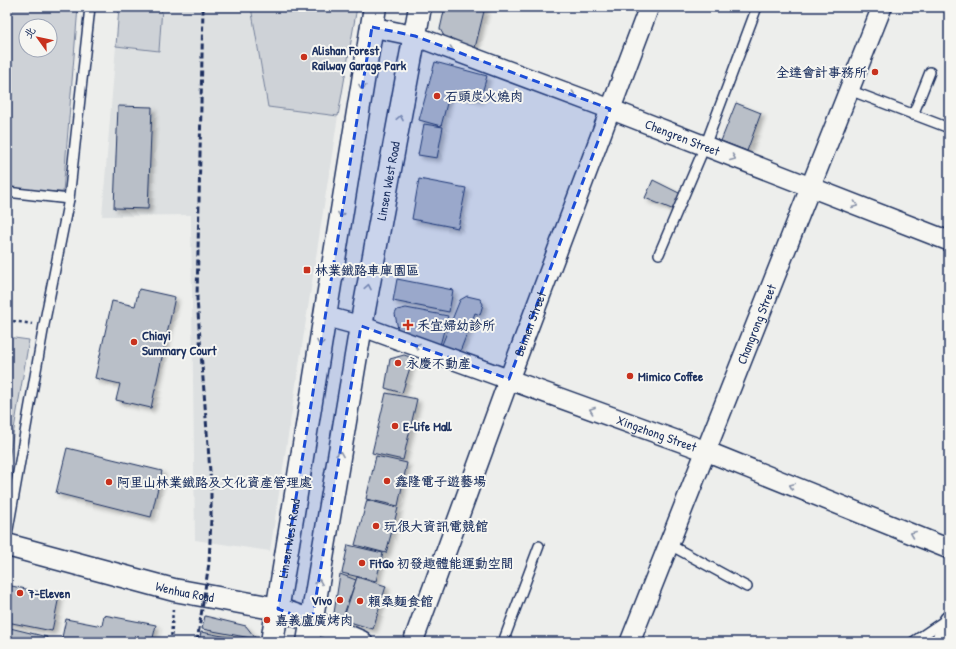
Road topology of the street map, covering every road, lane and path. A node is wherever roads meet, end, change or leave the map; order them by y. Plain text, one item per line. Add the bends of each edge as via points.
1 (90, 7) edge
2 (420, 7) edge
3 (649, 7) edge
4 (757, 7) edge
5 (882, 7) edge
6 (374, 17) edge
7 (415, 36) junction
8 (930, 72) dead end
9 (849, 90) junction
10 (610, 109) junction
11 (913, 115) junction
12 (949, 128) edge
13 (705, 146) junction
14 (810, 188) junction
15 (7, 192) edge
16 (69, 199) junction
17 (949, 241) edge
18 (659, 254) dead end
19 (324, 316) junction
20 (7, 320) edge
21 (44, 326) junction
22 (361, 326) junction
23 (509, 379) junction
24 (706, 451) junction
25 (7, 535) edge
26 (7, 545) edge
27 (670, 545) junction
28 (539, 546) dead end
29 (949, 549) edge
30 (747, 587) dead end
31 (174, 590) junction
32 (278, 609) junction
33 (949, 618) edge
34 (312, 621) junction
35 (949, 621) edge
36 (171, 642) edge
37 (272, 642) edge
38 (308, 642) edge
39 (361, 642) edge
40 (413, 642) edge
41 (503, 642) edge
42 (630, 642) edge
43 (913, 642) edge
44 (941, 642) edge

1 - 16 lane
2 - 7 main road, Linsen West Road
3 - 10 street, Beimen Street
4 - 13 lane
5 - 9 street, Changrong Street
6 - 7 street, Linsen West Road
6 -> 19 main road, Linsen West Road
7 -> 10 street, Chengren Street
22 -> 7 main road, Linsen West Road
8 - 11 lane
9 - 11 lane
9 - 14 street, Changrong Street
10 - 13 street, Chengren Street
10 - 23 street, Beimen Street
11 - 12 lane
13 -> 14 street, Chengren Street
13 - 18 lane
14 -> 17 street, Chengren Street
14 - 24 street, Changrong Street
15 - 16 lane
16 - 21 lane
19 - 22 street
19 -> 32 main road, Linsen West Road
20 - 21 path
21 - 25 lane
23 -> 22 street, Xingzhong Street
34 -> 22 main road, Linsen West Road
24 -> 23 street, Xingzhong Street
23 - 40 street, Beimen Street
24 - 27 street, Changrong Street
29 -> 24 street, Xingzhong Street
26 - 31 main road, Wenhua Road
27 - 30 lane
27 - 42 street, Changrong Street
28 - 41 lane
31 - 32 main road, Wenhua Road
31 - 36 path
32 - 34 main road, Wenhua Road
32 - 37 main road, Linsen West Road
33 - 43 lane
34 - 38 main road, Linsen West Road
34 - 39 main road, Wenhua Road
35 - 44 street

